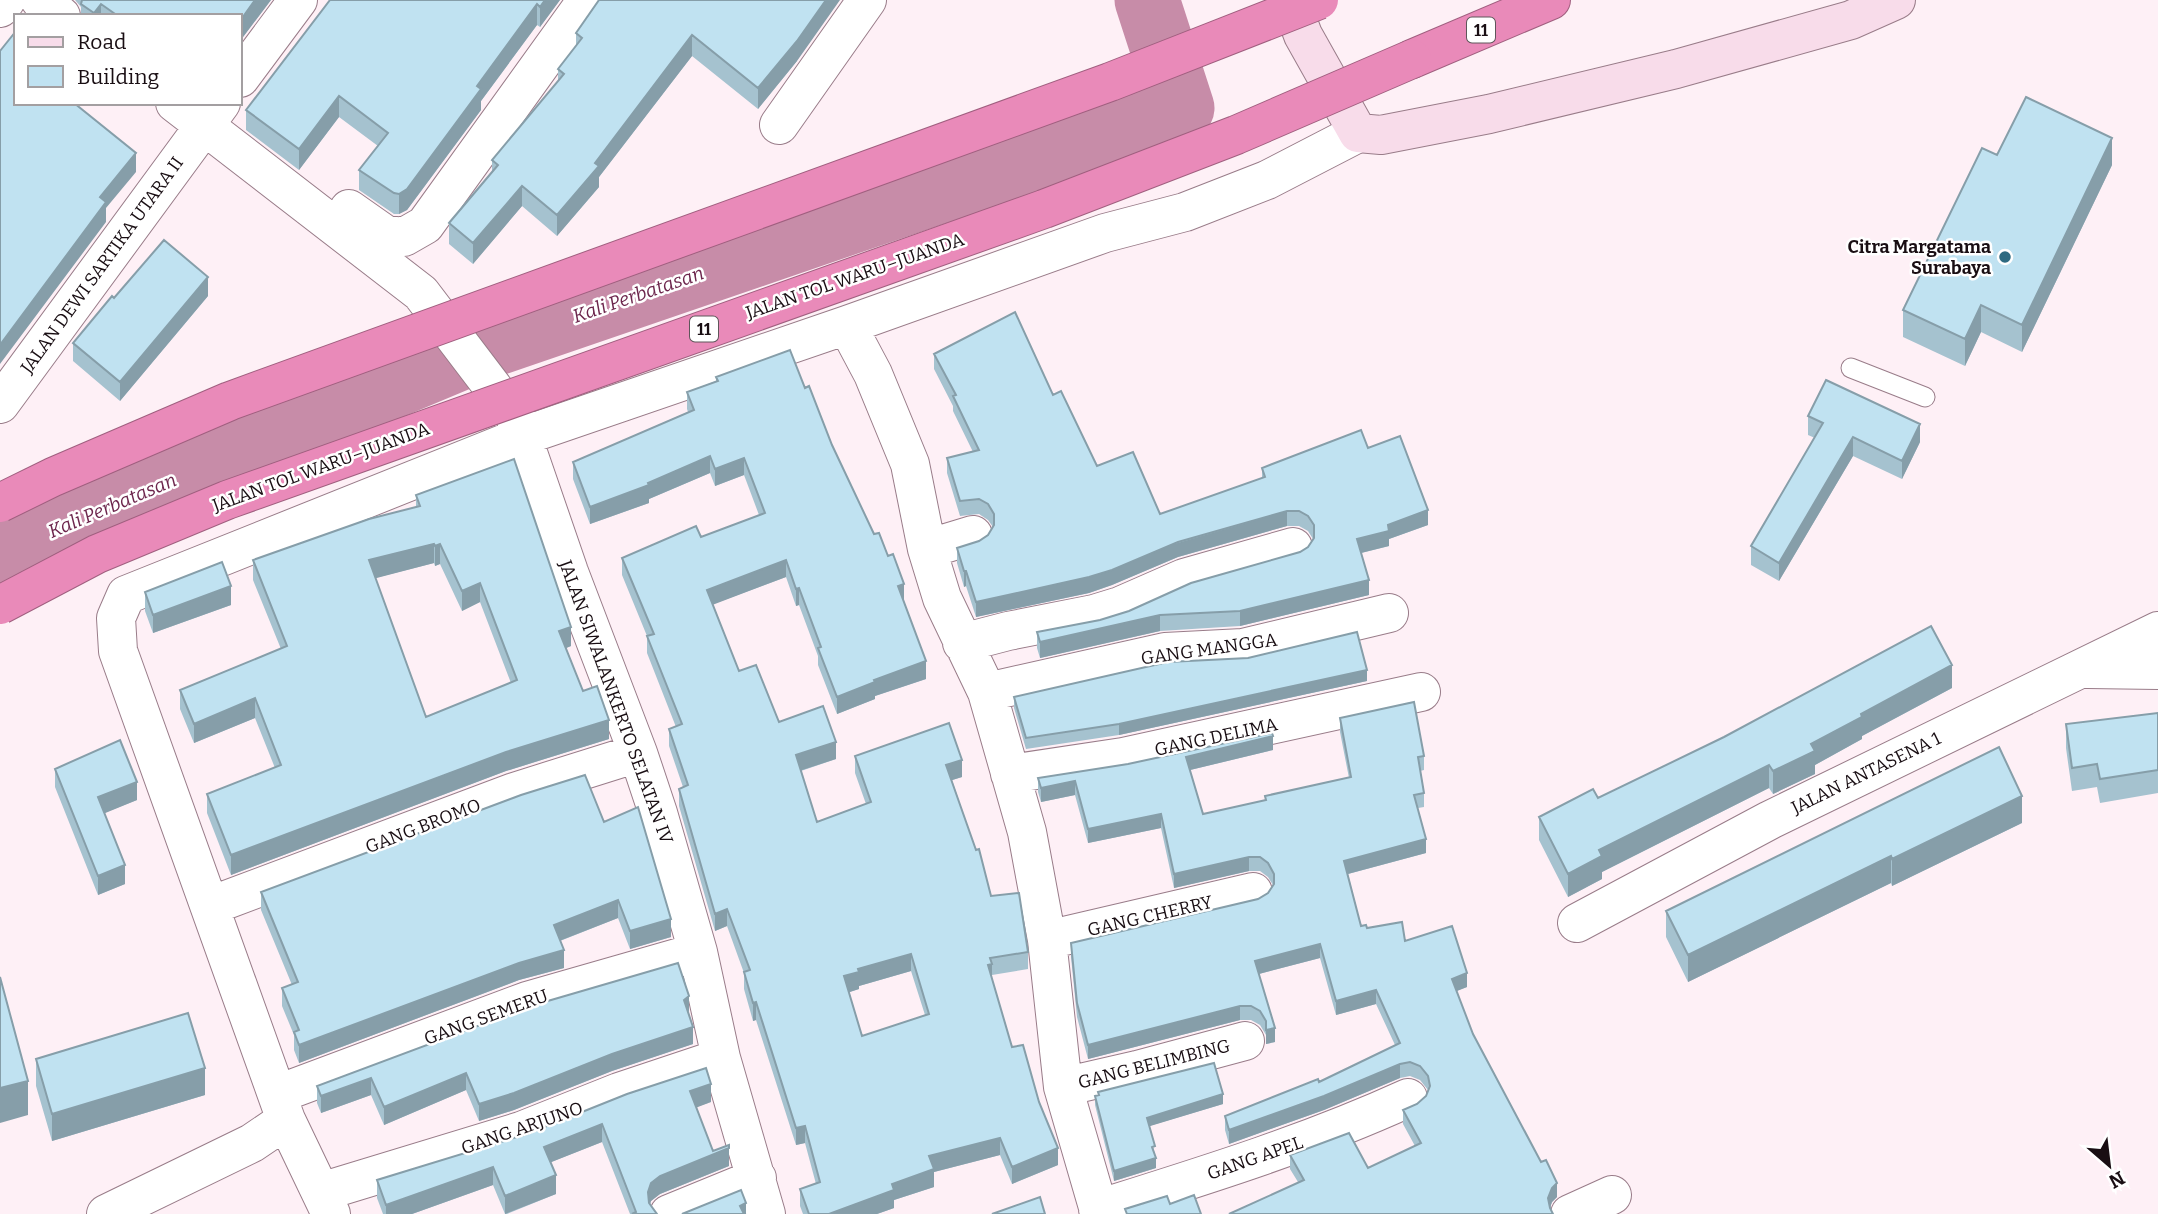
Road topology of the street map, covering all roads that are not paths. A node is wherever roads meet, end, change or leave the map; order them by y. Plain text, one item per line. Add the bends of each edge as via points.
1 (6, 0) edge
2 (40, 0) edge
3 (298, 0) edge
4 (587, 0) edge
5 (867, 0) edge
6 (1290, 0) edge
7 (1319, 0) edge
8 (1551, 0) edge
9 (1896, 0) edge
10 (0, 8) edge
11 (58, 14) edge
12 (242, 75) edge
13 (200, 111) edge
14 (779, 125) dead end
15 (1358, 133) junction
16 (308, 206) junction
17 (848, 325) junction
18 (1851, 368) dead end
19 (1925, 397) dead end
20 (0, 404) edge
21 (519, 427) junction
22 (0, 503) edge
23 (973, 535) dead end
24 (1293, 547) dead end
25 (928, 549) junction
26 (0, 605) edge
27 (1389, 613) dead end
28 (2158, 631) edge
29 (962, 643) junction
30 (2078, 669) junction
31 (2158, 670) edge
32 (987, 692) junction
33 (1421, 692) dead end
34 (638, 753) junction
35 (1010, 774) junction
36 (1253, 892) dead end
37 (210, 906) junction
38 (1577, 923) dead end
39 (1047, 940) junction
40 (698, 952) junction
41 (1245, 1041) dead end
42 (721, 1058) junction
43 (1063, 1087) junction
44 (1408, 1098) dead end
45 (282, 1107) junction
46 (1612, 1195) dead end
47 (762, 1196) edge
48 (326, 1203) edge
49 (1099, 1212) edge
50 (106, 1214) edge
51 (669, 1214) edge
52 (1570, 1214) edge

1 - 10 street
2 - 11 street
3 - 12 street
4 - 16 street via 425,225 404,237 386,235 346,207
5 - 14 street
6 - 15 main road via 1303,35
7 - 22 highway, bridge via 1098,87 230,401
8 - 26 highway, JALAN TOL WARU–JUANDA / 11, bridge via 1236,135 1044,209 227,500 97,554
9 - 15 main road via 1852,20 1649,75 1400,132
13 - 16 street, JALAN SIWALANKERTO SELATAN IV
13 - 20 street, JALAN DEWI SARTIKA UTARA II
15 - 17 street via 1267,180 1185,212 1105,233
16 - 21 street, JALAN SIWALANKERTO SELATAN IV, bridge via 421,293
17 - 21 street
17 - 25 street via 910,464
18 - 19 lane
21 - 34 street, JALAN SIWALANKERTO SELATAN IV
21 - 37 street via 126,594 116,618 118,651
23 - 25 street
24 - 29 street via 1184,578 1120,607
25 - 29 street via 942,598
27 - 32 street, GANG MANGGA via 1243,648 1165,652
28 - 30 street, JALAN ANTASENA 1
29 - 32 street
30 - 31 street
30 - 38 street, JALAN ANTASENA 1 via 1770,820
32 - 35 street
33 - 35 street, GANG DELIMA via 1123,757
34 - 37 street, GANG BROMO via 514,792
34 - 40 street, JALAN SIWALANKERTO SELATAN IV
35 - 39 street via 1027,832
36 - 39 street, GANG CHERRY
37 - 45 street
39 - 43 street
40 - 42 street, JALAN SIWALANKERTO SELATAN IV
40 - 45 street, GANG SEMERU via 527,1002
41 - 43 street, GANG BELIMBING
42 - 47 street, JALAN SIWALANKERTO SELATAN IV
42 - 48 street, GANG ARJUNO via 618,1092
43 - 49 street
44 - 49 street, GANG APEL via 1353,1124
45 - 48 street
45 - 50 street, GANG SEMERU via 252,1143
46 - 52 street
47 - 51 street

